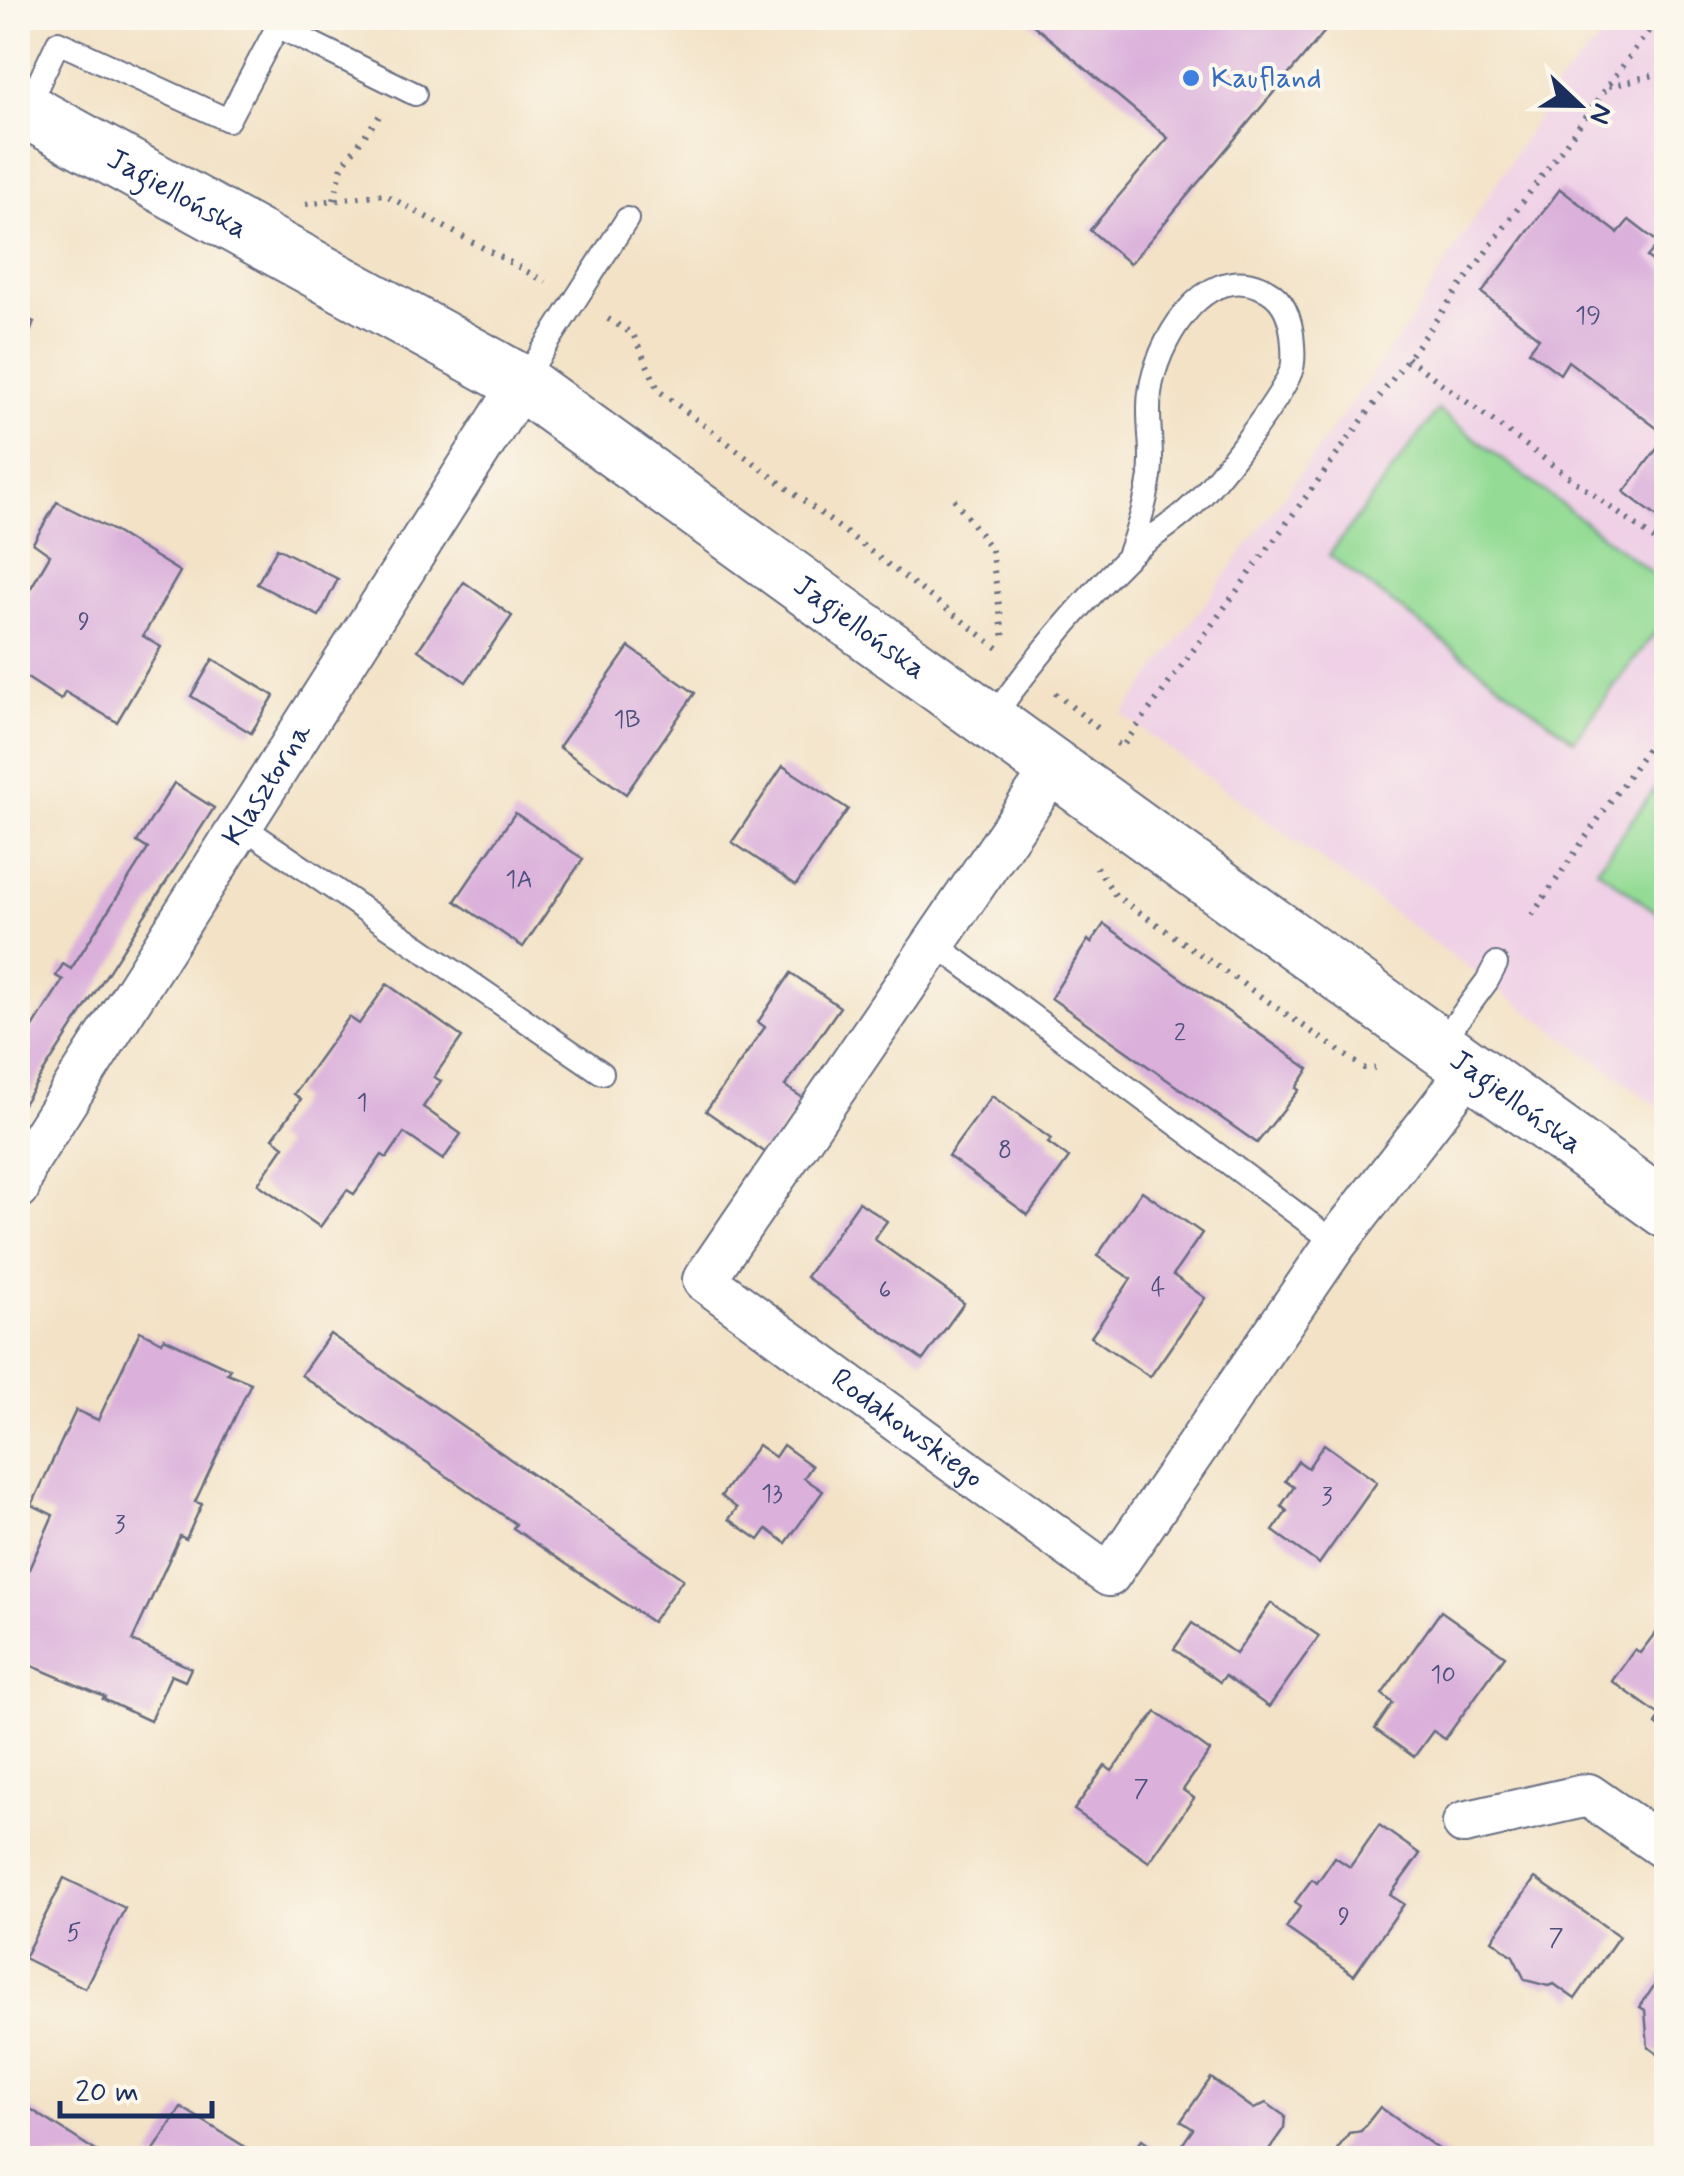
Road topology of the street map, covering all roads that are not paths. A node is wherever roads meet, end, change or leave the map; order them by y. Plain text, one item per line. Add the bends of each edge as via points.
1 (280, 22) edge
2 (408, 91) road end
3 (22, 108) edge
4 (627, 219) dead end
5 (522, 383) junction
6 (1128, 556) junction
7 (990, 721) junction
8 (1054, 768) junction
9 (241, 825) junction
10 (934, 943) junction
11 (1496, 964) dead end
12 (1455, 1057) junction
13 (602, 1073) dead end
14 (18, 1188) edge
15 (1666, 1210) edge
16 (1336, 1243) junction
17 (1464, 1824) dead end
18 (1666, 1849) edge

1 - 2 lane
1 - 3 lane via 228,120 58,42
3 - 5 street, Jagiellońska
4 - 5 lane
5 - 7 street, Jagiellońska
5 - 9 street, Klasztorna
6 - 6 lane via 1193,506 1292,370 1286,306 1268,290 1245,280 1226,282 1202,296 1166,340 1150,391 1148,489
6 - 7 lane via 1026,670
7 - 8 street, Jagiellońska
8 - 10 street, Rodakowskiego
8 - 12 street, Jagiellońska
9 - 13 lane
9 - 14 street, Klasztorna via 26,1164
10 - 16 lane
10 - 16 street, Rodakowskiego via 704,1280 1110,1575
11 - 12 lane
12 - 15 street, Jagiellońska
12 - 16 street, Rodakowskiego
17 - 18 street via 1588,1795

